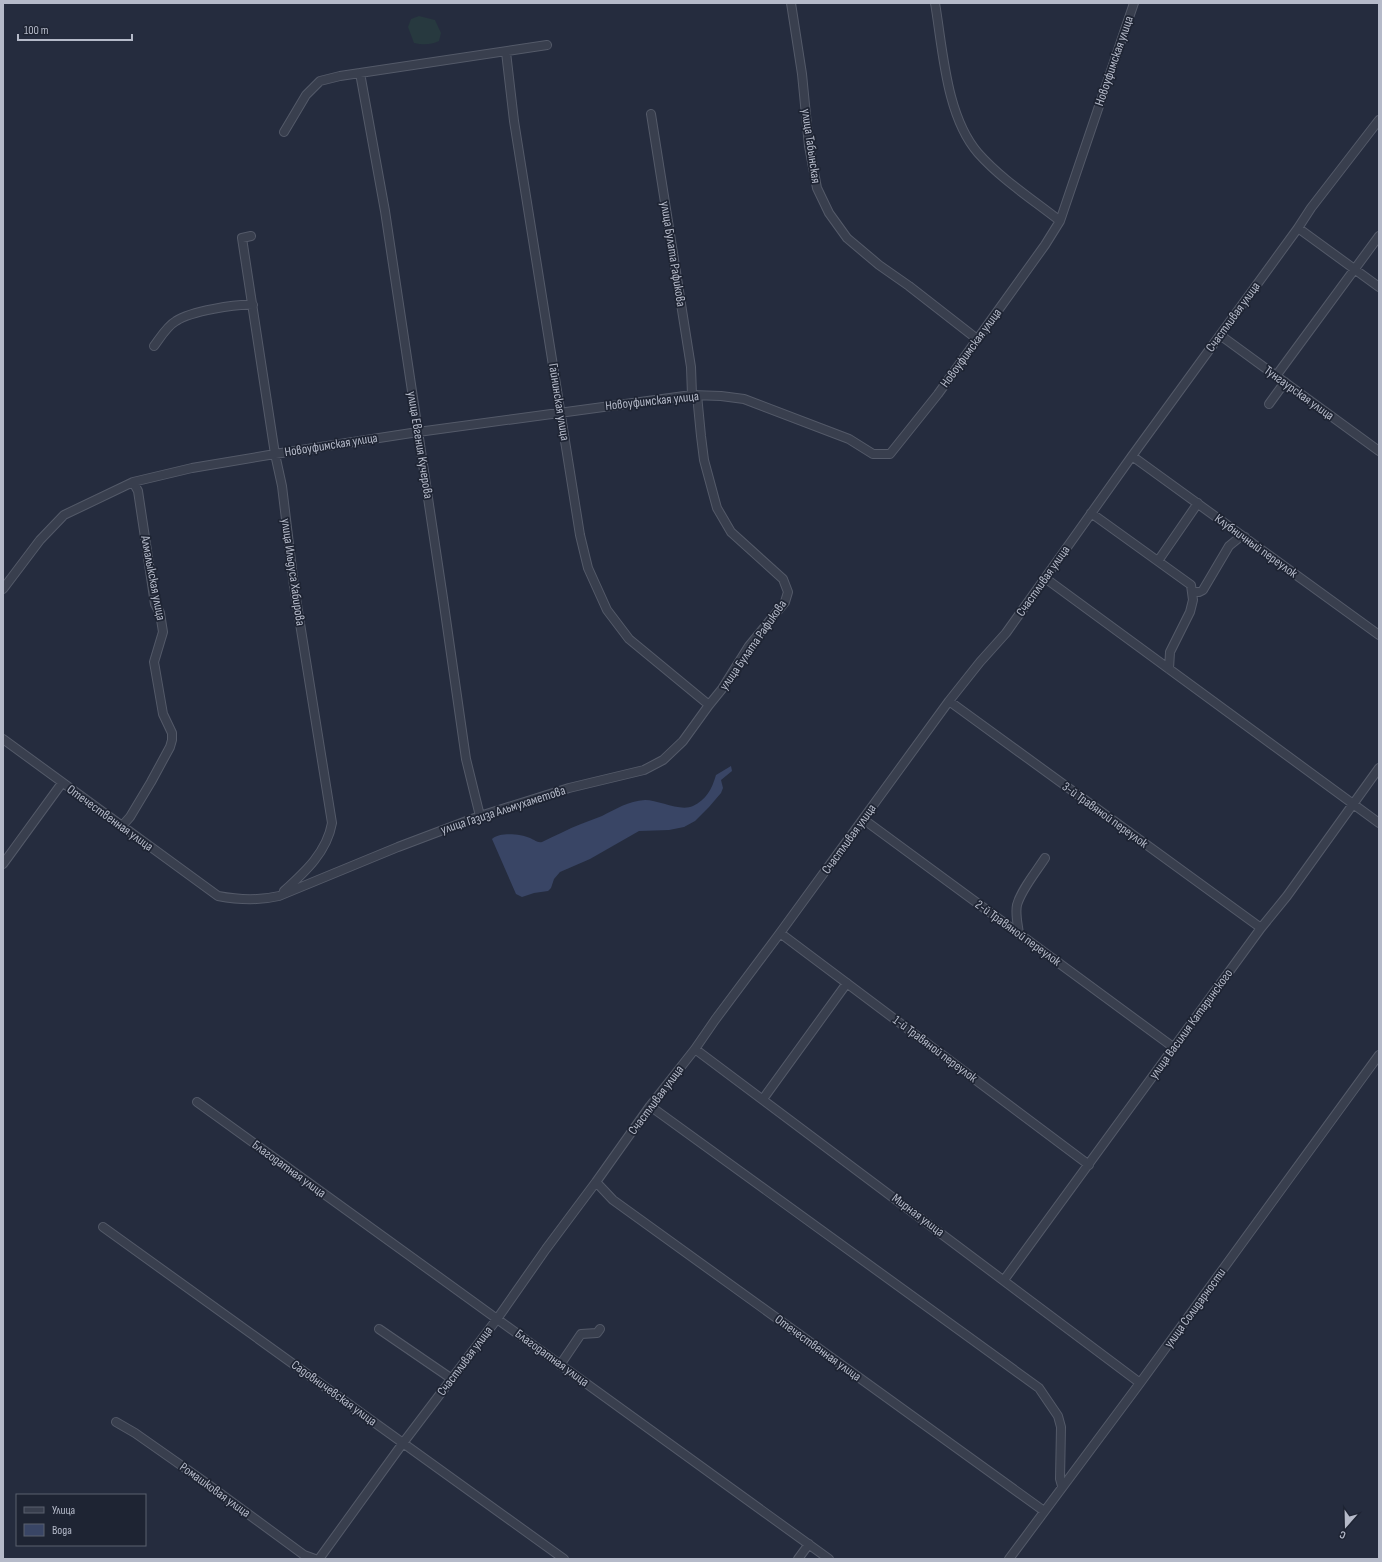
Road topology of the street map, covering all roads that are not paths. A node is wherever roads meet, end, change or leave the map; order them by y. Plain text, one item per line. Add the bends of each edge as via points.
1 (791, 3) edge
2 (935, 3) edge
3 (1134, 3) edge
4 (547, 45) dead end
5 (506, 52) junction
6 (360, 73) junction
7 (651, 114) dead end
8 (1378, 122) edge
9 (284, 132) dead end
10 (1060, 221) junction
11 (1298, 228) junction
12 (251, 236) dead end
13 (1379, 236) edge
14 (1355, 269) junction
15 (1379, 287) edge
16 (253, 305) junction
17 (1220, 335) junction
18 (977, 339) junction
19 (154, 346) dead end
20 (1276, 376) junction
21 (1285, 382) junction
22 (694, 395) junction
23 (1270, 404) dead end
24 (560, 412) junction
25 (418, 432) junction
26 (1379, 451) edge
27 (275, 454) junction
28 (1132, 456) junction
29 (133, 482) junction
30 (1198, 503) junction
31 (1091, 513) junction
32 (1244, 537) junction
33 (1158, 561) junction
34 (1045, 578) junction
35 (3, 589) edge
36 (1192, 592) junction
37 (1379, 636) edge
38 (1169, 669) junction
39 (949, 701) junction
40 (709, 705) junction
41 (3, 739) edge
42 (1379, 768) edge
43 (62, 783) junction
44 (1354, 805) junction
45 (480, 816) junction
46 (863, 819) junction
47 (1379, 823) edge
48 (122, 826) junction
49 (1045, 858) dead end
50 (3, 864) edge
51 (218, 896) joint
52 (279, 896) junction
53 (1261, 928) junction
54 (780, 933) junction
55 (1019, 934) junction
56 (847, 983) junction
57 (1174, 1047) junction
58 (695, 1048) junction
59 (1379, 1055) edge
60 (763, 1099) junction
61 (196, 1102) dead end
62 (650, 1106) junction
63 (1089, 1165) junction
64 (596, 1182) junction
65 (103, 1227) dead end
66 (1004, 1280) junction
67 (498, 1319) junction
68 (379, 1329) dead end
69 (600, 1329) dead end
70 (560, 1365) junction
71 (452, 1379) junction
72 (1140, 1382) junction
73 (116, 1422) dead end
74 (403, 1443) junction
75 (1062, 1486) junction
76 (1044, 1511) junction
77 (808, 1544) junction
78 (315, 1559) edge
79 (319, 1559) edge
80 (564, 1559) edge
81 (798, 1559) edge
82 (829, 1559) edge
83 (1009, 1559) edge

1 - 18 street, улица Табынская via 810,153 817,188 829,213 847,238
2 - 10 street via 950,94 967,138 994,169
3 - 10 street, Новоуфимская улица
4 - 5 street
5 - 6 street
5 - 24 street, Гайнинская улица via 514,121
6 - 9 street via 320,81 306,95
6 - 25 street, улица Евгения Кучерова via 385,211
7 - 22 street, улица Булата Рафикова
8 - 11 street, Счастливая улица
10 - 18 street, Новоуфимская улица via 1046,245
11 - 14 street
11 - 17 street, Счастливая улица
12 - 16 street, улица Ильдуса Хабирова via 242,238
13 - 14 street
14 - 15 street
14 - 20 street
16 - 19 street via 243,304 185,316 169,327
16 - 27 street, улица Ильдуса Хабирова
17 - 20 street, Тунгаурская улица
17 - 28 street, Счастливая улица
18 - 22 street, Новоуфимская улица via 938,394 890,454 874,454 849,439 744,399
20 - 21 street, Тунгаурская улица
21 - 23 street
21 - 26 street, Тунгаурская улица
22 - 24 street, Новоуфимская улица
22 - 40 street, улица Булата Рафикова via 704,460 717,508 731,532 783,579 788,592 785,602 749,646
24 - 25 street, Новоуфимская улица
24 - 40 street, Гайнинская улица via 580,535 588,568 607,610 629,639
25 - 27 street, Новоуфимская улица
25 - 45 street, улица Евгения Кучерова via 466,759
27 - 29 street, Новоуфимская улица via 192,468
27 - 52 street, улица Ильдуса Хабирова via 282,486 294,586 332,823 326,843 316,859
28 - 30 street, Клубничный переулок
28 - 31 street, Счастливая улица
29 - 35 street, Новоуфимская улица via 64,515 40,540
29 - 48 street, Алмалыкская улица via 138,491 156,604 162,622 154,662 163,714 172,733 172,740 151,782
30 - 32 street, Клубничный переулок
30 - 33 street
31 - 33 street
31 - 34 street, Счастливая улица
32 - 36 street via 1240,537 1229,546 1203,590
32 - 37 street, Клубничный переулок
33 - 36 street via 1191,585
34 - 38 street
34 - 39 street, Счастливая улица via 1006,633
36 - 38 street via 1190,612 1170,652
38 - 44 street
39 - 46 street, Счастливая улица
39 - 53 street, 3-й Травяной переулок
40 - 45 street, улица Газиза Альмухаметова via 683,741 663,760 644,770 569,788
41 - 43 street, Отечественная улица
42 - 44 street, улица Василия Катаринского
43 - 48 street, Отечественная улица
43 - 50 street
44 - 47 street
44 - 53 street, улица Василия Катаринского
45 - 52 street, улица Газиза Альмухаметова
46 - 54 street, Счастливая улица
46 - 55 street, 2-й Травяной переулок
48 - 51 street, Отечественная улица
49 - 55 street via 1017,905
51 - 52 street, улица Газиза Альмухаметова via 248,900
53 - 57 street, улица Василия Катаринского
54 - 56 street, 1-й Травяной переулок
54 - 58 street, Счастливая улица
55 - 57 street, 2-й Травяной переулок
56 - 60 street
56 - 63 street, 1-й Травяной переулок
57 - 63 street, улица Василия Катаринского
58 - 60 street, Мирная улица
58 - 62 street, Счастливая улица
59 - 72 street, улица Солидарности
60 - 66 street, Мирная улица
61 - 67 street, Благодатная улица
62 - 64 street, Счастливая улица
62 - 75 street via 1039,1388 1058,1416 1061,1427
63 - 66 street, улица Василия Катаринского
64 - 67 street, Счастливая улица
64 - 76 street, Отечественная улица via 613,1200
65 - 74 street, Садовничевская улица
66 - 72 street, Мирная улица
67 - 70 street, Благодатная улица
67 - 71 street, Счастливая улица
68 - 71 street
69 - 70 street via 598,1333 581,1334
70 - 77 street, Благодатная улица
71 - 74 street, Счастливая улица
72 - 75 street, улица Солидарности
73 - 78 street, Ромашковая улица via 304,1554
74 - 79 street, Счастливая улица
74 - 80 street, Садовничевская улица
75 - 76 street, улица Солидарности
76 - 83 street, улица Солидарности
77 - 81 street
77 - 82 street, Благодатная улица

